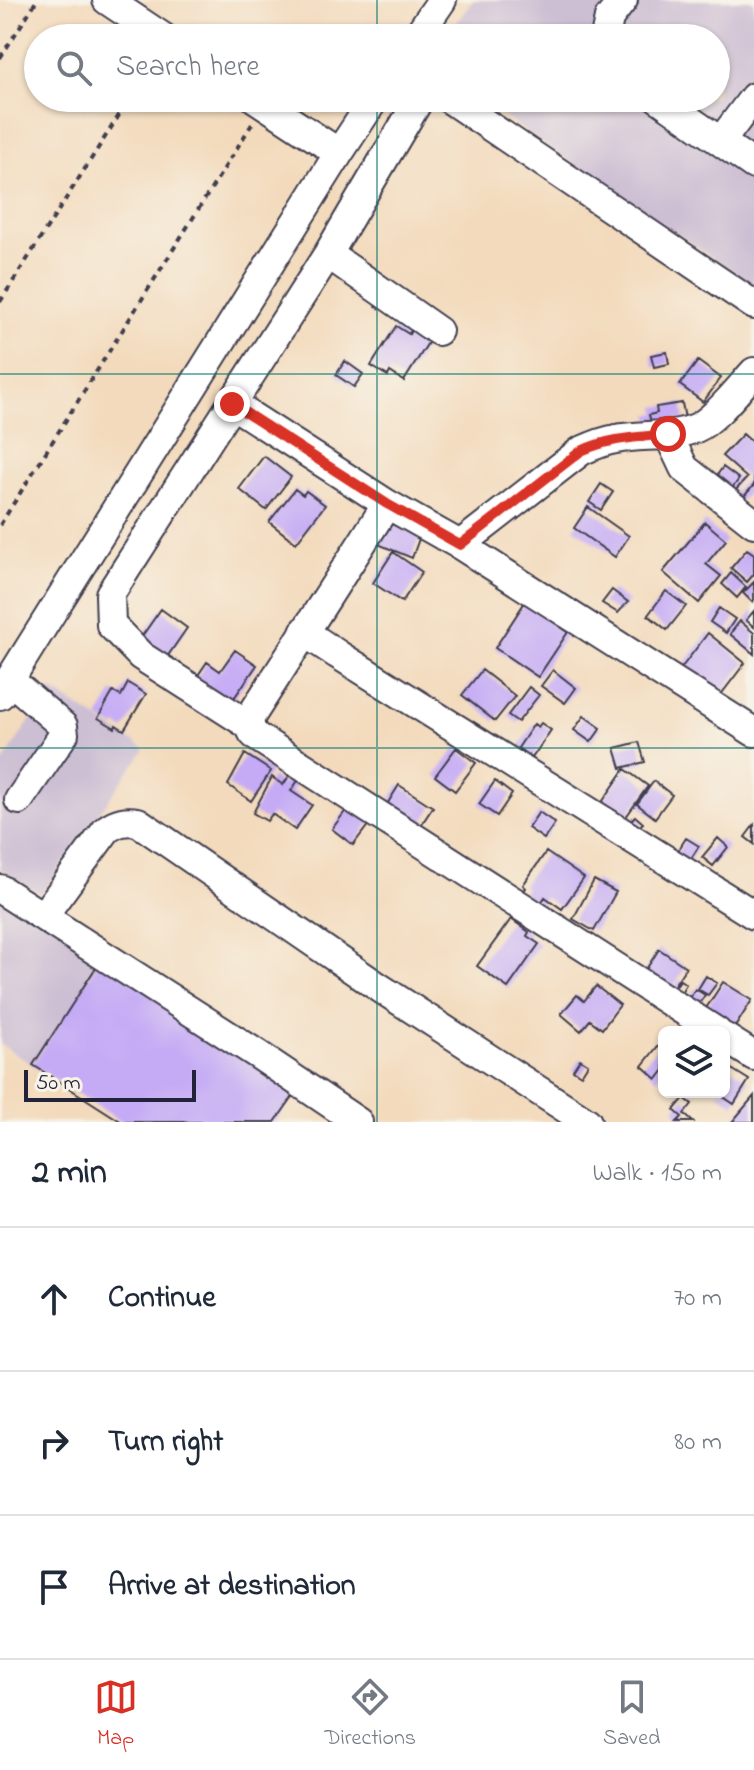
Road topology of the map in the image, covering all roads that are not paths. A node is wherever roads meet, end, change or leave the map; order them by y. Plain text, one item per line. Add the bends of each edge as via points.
1 (107, 0) edge
2 (442, 0) edge
3 (623, 0) edge
4 (143, 24) edge
5 (426, 24) edge
6 (608, 24) edge
7 (754, 97) edge
8 (277, 112) edge
9 (366, 112) edge
10 (412, 112) edge
11 (469, 112) edge
12 (679, 112) edge
13 (721, 141) junction
14 (339, 153) junction
15 (754, 165) edge
16 (328, 254) junction
17 (754, 305) edge
18 (438, 331) dead end
19 (754, 372) edge
20 (232, 404) junction
21 (668, 434) junction
22 (387, 504) junction
23 (754, 523) edge
24 (460, 545) junction
25 (304, 632) junction
26 (5, 687) edge
27 (249, 725) junction
28 (754, 732) edge
29 (19, 800) dead end
30 (0, 889) edge
31 (754, 915) edge
32 (43, 916) junction
33 (708, 1026) edge
34 (730, 1041) edge
35 (754, 1056) edge
36 (358, 1122) edge
37 (587, 1122) edge

1 - 4 street
2 - 5 street
3 - 6 street
7 - 13 street
8 - 14 street
9 - 14 street
10 - 16 street
11 - 17 street
12 - 13 street
13 - 15 street
14 - 26 street
16 - 18 street
16 - 20 street
19 - 21 street via 709,421
20 - 22 street
20 - 27 street via 110,594 111,625 141,656
21 - 23 street via 684,468
21 - 24 street via 604,441 581,451
22 - 24 street
22 - 25 street
24 - 28 street
25 - 27 street
25 - 31 street
26 - 29 street via 63,726 64,734
27 - 33 street via 257,737
30 - 32 street
32 - 36 street
32 - 37 street via 107,829 138,822
34 - 35 street

